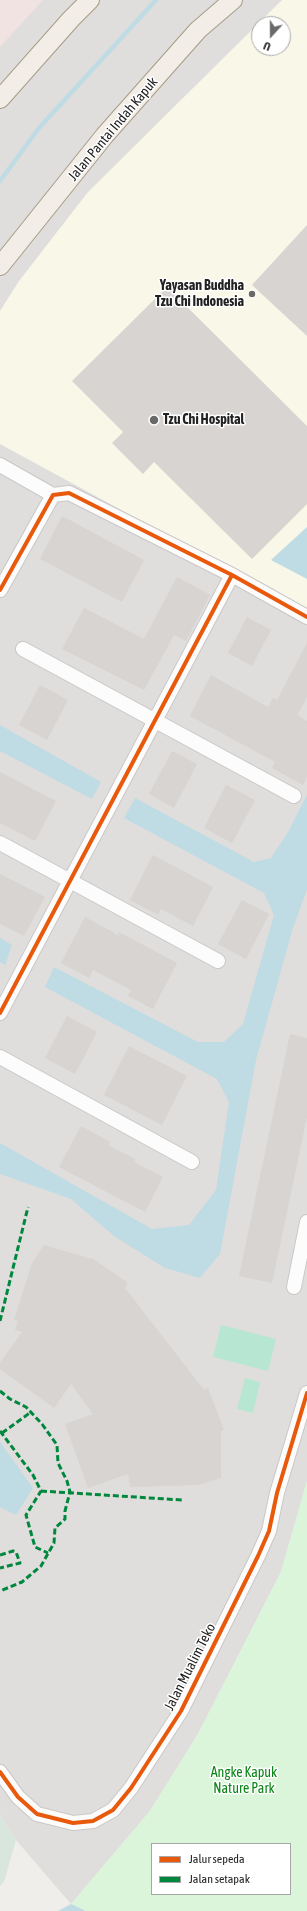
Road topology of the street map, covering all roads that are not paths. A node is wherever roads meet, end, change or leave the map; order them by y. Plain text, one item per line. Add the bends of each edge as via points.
1 (90, 0) edge
2 (233, 0) edge
3 (0, 99) edge
4 (0, 266) edge
5 (0, 465) edge
6 (53, 496) junction
7 (232, 575) junction
8 (0, 590) edge
9 (307, 617) edge
10 (23, 649) dead end
11 (156, 720) junction
12 (294, 796) dead end
13 (0, 843) edge
14 (70, 881) junction
15 (218, 961) dead end
16 (0, 1014) edge
17 (0, 1057) edge
18 (192, 1162) dead end
19 (307, 1222) edge
20 (294, 1287) dead end
21 (307, 1393) edge
22 (0, 1772) edge

1 - 3 main road
2 - 4 main road, Jalan Pantai Indah Kapuk via 198,30 109,130
5 - 6 street
6 - 7 street via 69,493
6 - 8 street
7 - 9 street
7 - 11 street
10 - 11 street
11 - 12 street
11 - 14 street
13 - 14 street
14 - 15 street
14 - 16 street
17 - 18 street
19 - 20 street
21 - 22 street, Jalan Mualim Teko via 269,1531 258,1556 181,1711 114,1810 93,1821 73,1822 37,1814 18,1798

